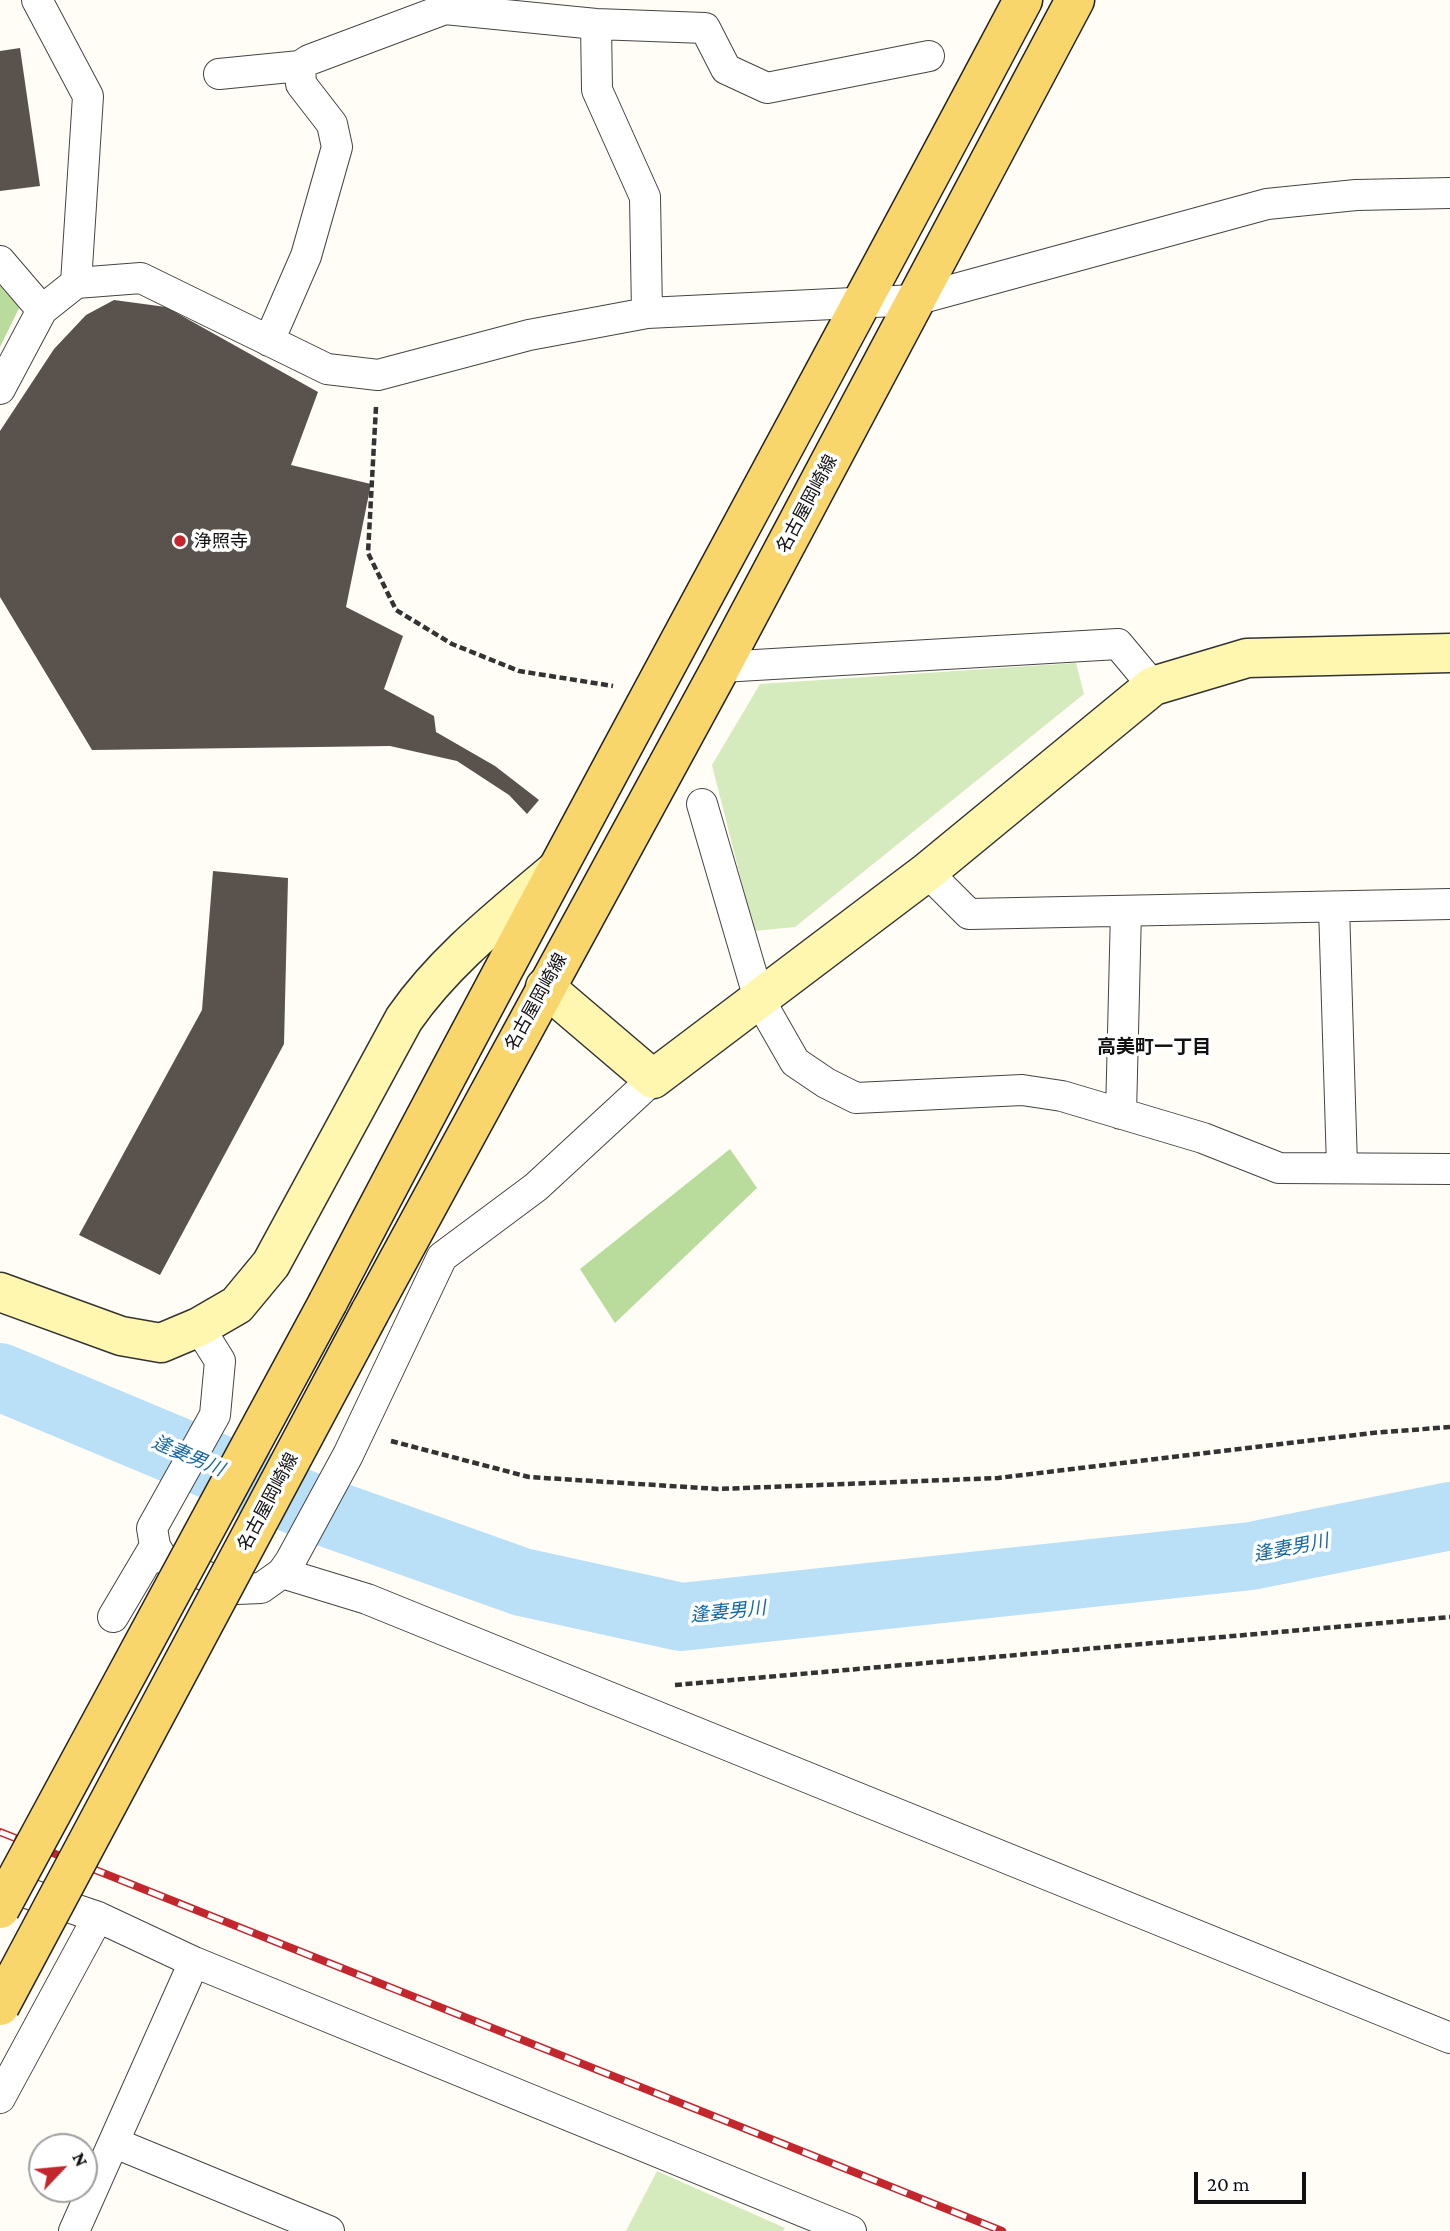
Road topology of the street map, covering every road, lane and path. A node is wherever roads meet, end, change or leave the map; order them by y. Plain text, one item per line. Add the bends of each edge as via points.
1 (37, 0) edge
2 (1023, 0) edge
3 (1075, 0) edge
4 (444, 4) edge
5 (596, 24) junction
6 (929, 56) dead end
7 (300, 66) junction
8 (219, 74) dead end
9 (1450, 193) edge
10 (0, 261) edge
11 (76, 283) junction
12 (915, 300) junction
13 (863, 303) junction
14 (42, 310) junction
15 (648, 313) junction
16 (269, 341) junction
17 (378, 375) junction
18 (0, 389) edge
19 (1450, 653) edge
20 (722, 667) junction
21 (1153, 686) junction
22 (656, 689) junction
23 (702, 804) dead end
24 (557, 869) junction
25 (927, 872) junction
26 (1450, 904) edge
27 (1334, 906) junction
28 (1126, 911) junction
29 (545, 986) junction
30 (759, 999) junction
31 (653, 1079) junction
32 (1121, 1114) junction
33 (1342, 1166) junction
34 (1450, 1169) edge
35 (0, 1293) edge
36 (200, 1327) junction
37 (1450, 1427) edge
38 (352, 1443) junction
39 (153, 1537) junction
40 (286, 1567) junction
41 (113, 1617) dead end
42 (1450, 1617) edge
43 (612, 1698) junction
44 (0, 1884) edge
45 (0, 1909) edge
46 (98, 1917) junction
47 (194, 1962) junction
48 (0, 2006) edge
49 (1450, 2038) edge
50 (0, 2098) edge
51 (115, 2143) junction
52 (816, 2225) edge
53 (74, 2231) edge
54 (328, 2231) edge
55 (851, 2231) edge

1 - 11 street via 88,96
2 - 13 main road
3 - 12 main road, 名古屋岡崎線
4 - 5 street
4 - 7 street
5 - 6 street via 705,28 726,69 767,88
5 - 15 street via 597,90 645,197
7 - 8 street
7 - 16 street via 301,84 332,124 337,147 306,256
9 - 12 street via 1356,195 1266,204
10 - 14 street
11 - 14 street
11 - 16 street via 141,278
12 - 13 street
12 - 20 main road, 名古屋岡崎線
13 - 15 street
13 - 22 main road
14 - 18 street
15 - 17 street via 530,335
16 - 17 street via 327,369
17 - 22 path via 368,553 396,610 452,644 519,671
19 - 21 street via 1247,658
20 - 21 street via 1118,644
20 - 29 main road, 名古屋岡崎線
21 - 25 street
22 - 24 main road
23 - 30 street
24 - 36 street via 423,992 404,1018 271,1264 237,1305
24 - 45 main road, bridge
25 - 28 street via 969,914
25 - 30 street
26 - 27 street
27 - 28 street
27 - 33 street
28 - 32 street
29 - 31 street
29 - 48 main road, 名古屋岡崎線, bridge
30 - 31 street
30 - 32 street via 795,1062 856,1098 1022,1090 1062,1096
31 - 38 street via 536,1187 442,1257
32 - 33 street via 1279,1168
33 - 34 street
35 - 36 street via 121,1336 161,1343
36 - 39 street via 220,1361 215,1415
37 - 38 path via 998,1478 718,1489 529,1477
38 - 40 street
39 - 40 street via 162,1559 237,1589 261,1588
39 - 41 street
40 - 43 street
42 - 43 path via 702,1681
43 - 49 street
44 - 46 street
46 - 47 street
46 - 50 street
47 - 51 street
47 - 52 street
51 - 53 street
51 - 54 street
52 - 55 street

